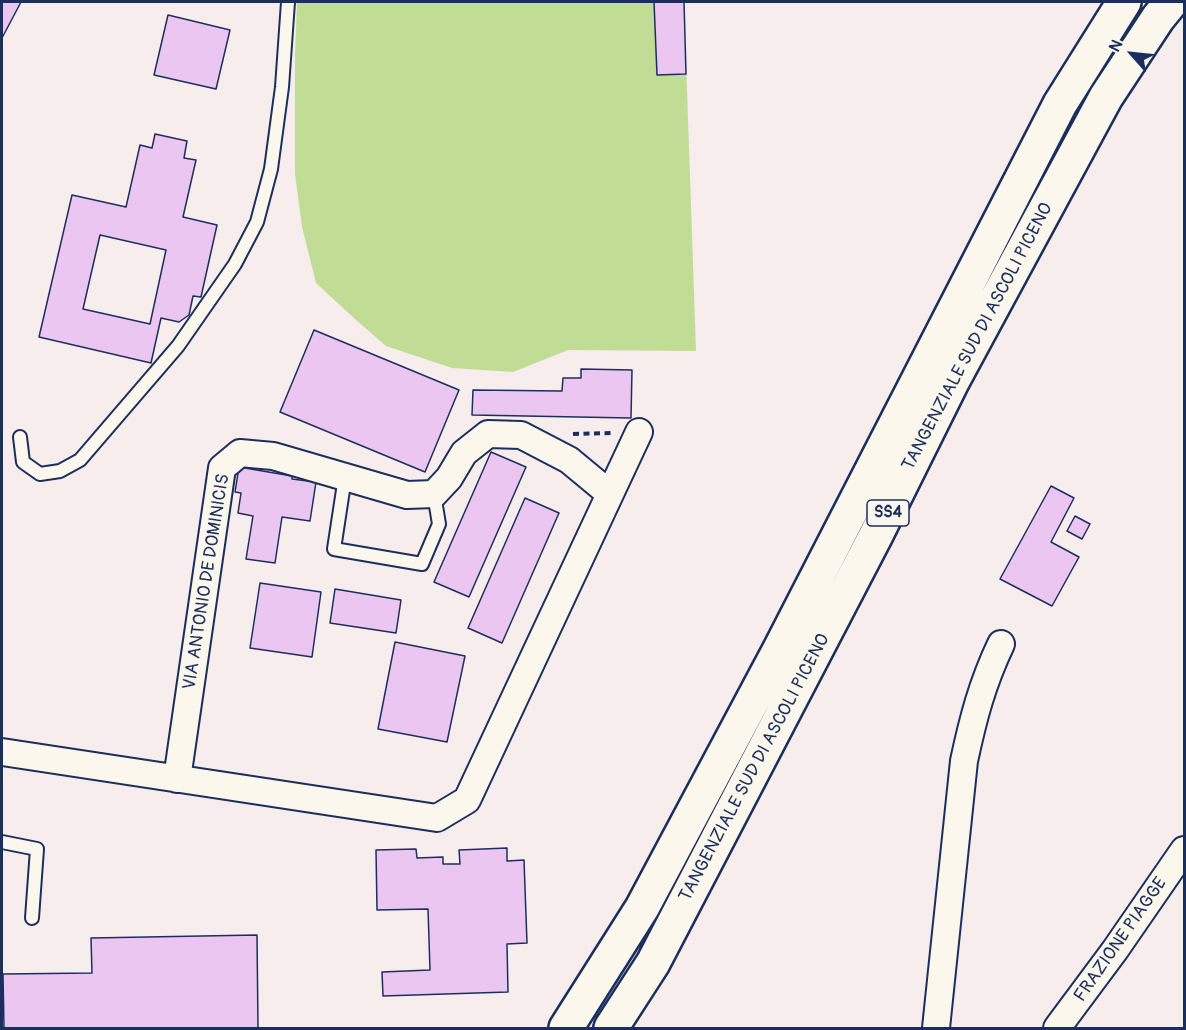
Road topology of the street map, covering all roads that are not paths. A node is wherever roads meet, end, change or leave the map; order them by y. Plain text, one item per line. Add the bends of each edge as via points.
1 (288, 2) edge
2 (1124, 2) edge
3 (1171, 2) edge
4 (639, 432) road end
5 (20, 437) dead end
6 (345, 477) junction
7 (434, 494) junction
8 (610, 494) junction
9 (1001, 644) dead end
10 (2, 752) edge
11 (177, 779) junction
12 (2, 842) edge
13 (1185, 850) edge
14 (32, 918) dead end
15 (566, 1029) edge
16 (611, 1029) edge
17 (936, 1029) edge
18 (1057, 1029) edge

1 - 5 lane via 271,169 257,222 235,264 178,346 80,460 60,471 40,474 23,462
2 - 15 highway, TANGENZIALE SUD DI ASCOLI PICENO / SS4 via 1060,104 642,909
3 - 16 highway, TANGENZIALE SUD DI ASCOLI PICENO / SS4 via 1106,97 952,382 871,546 653,963
4 - 8 street
6 - 7 street, VIA ANTONIO DE DOMINICIS via 407,495
6 - 7 lane via 333,549 422,564 439,524
6 - 11 street, VIA ANTONIO DE DOMINICIS via 273,456 240,453 222,468
7 - 8 street via 464,453 488,434 521,435 569,460
8 - 11 street via 467,800 437,818
9 - 17 street via 986,677 964,761
10 - 11 street
12 - 14 lane via 37,849
13 - 18 street, FRAZIONE PIAGGE

